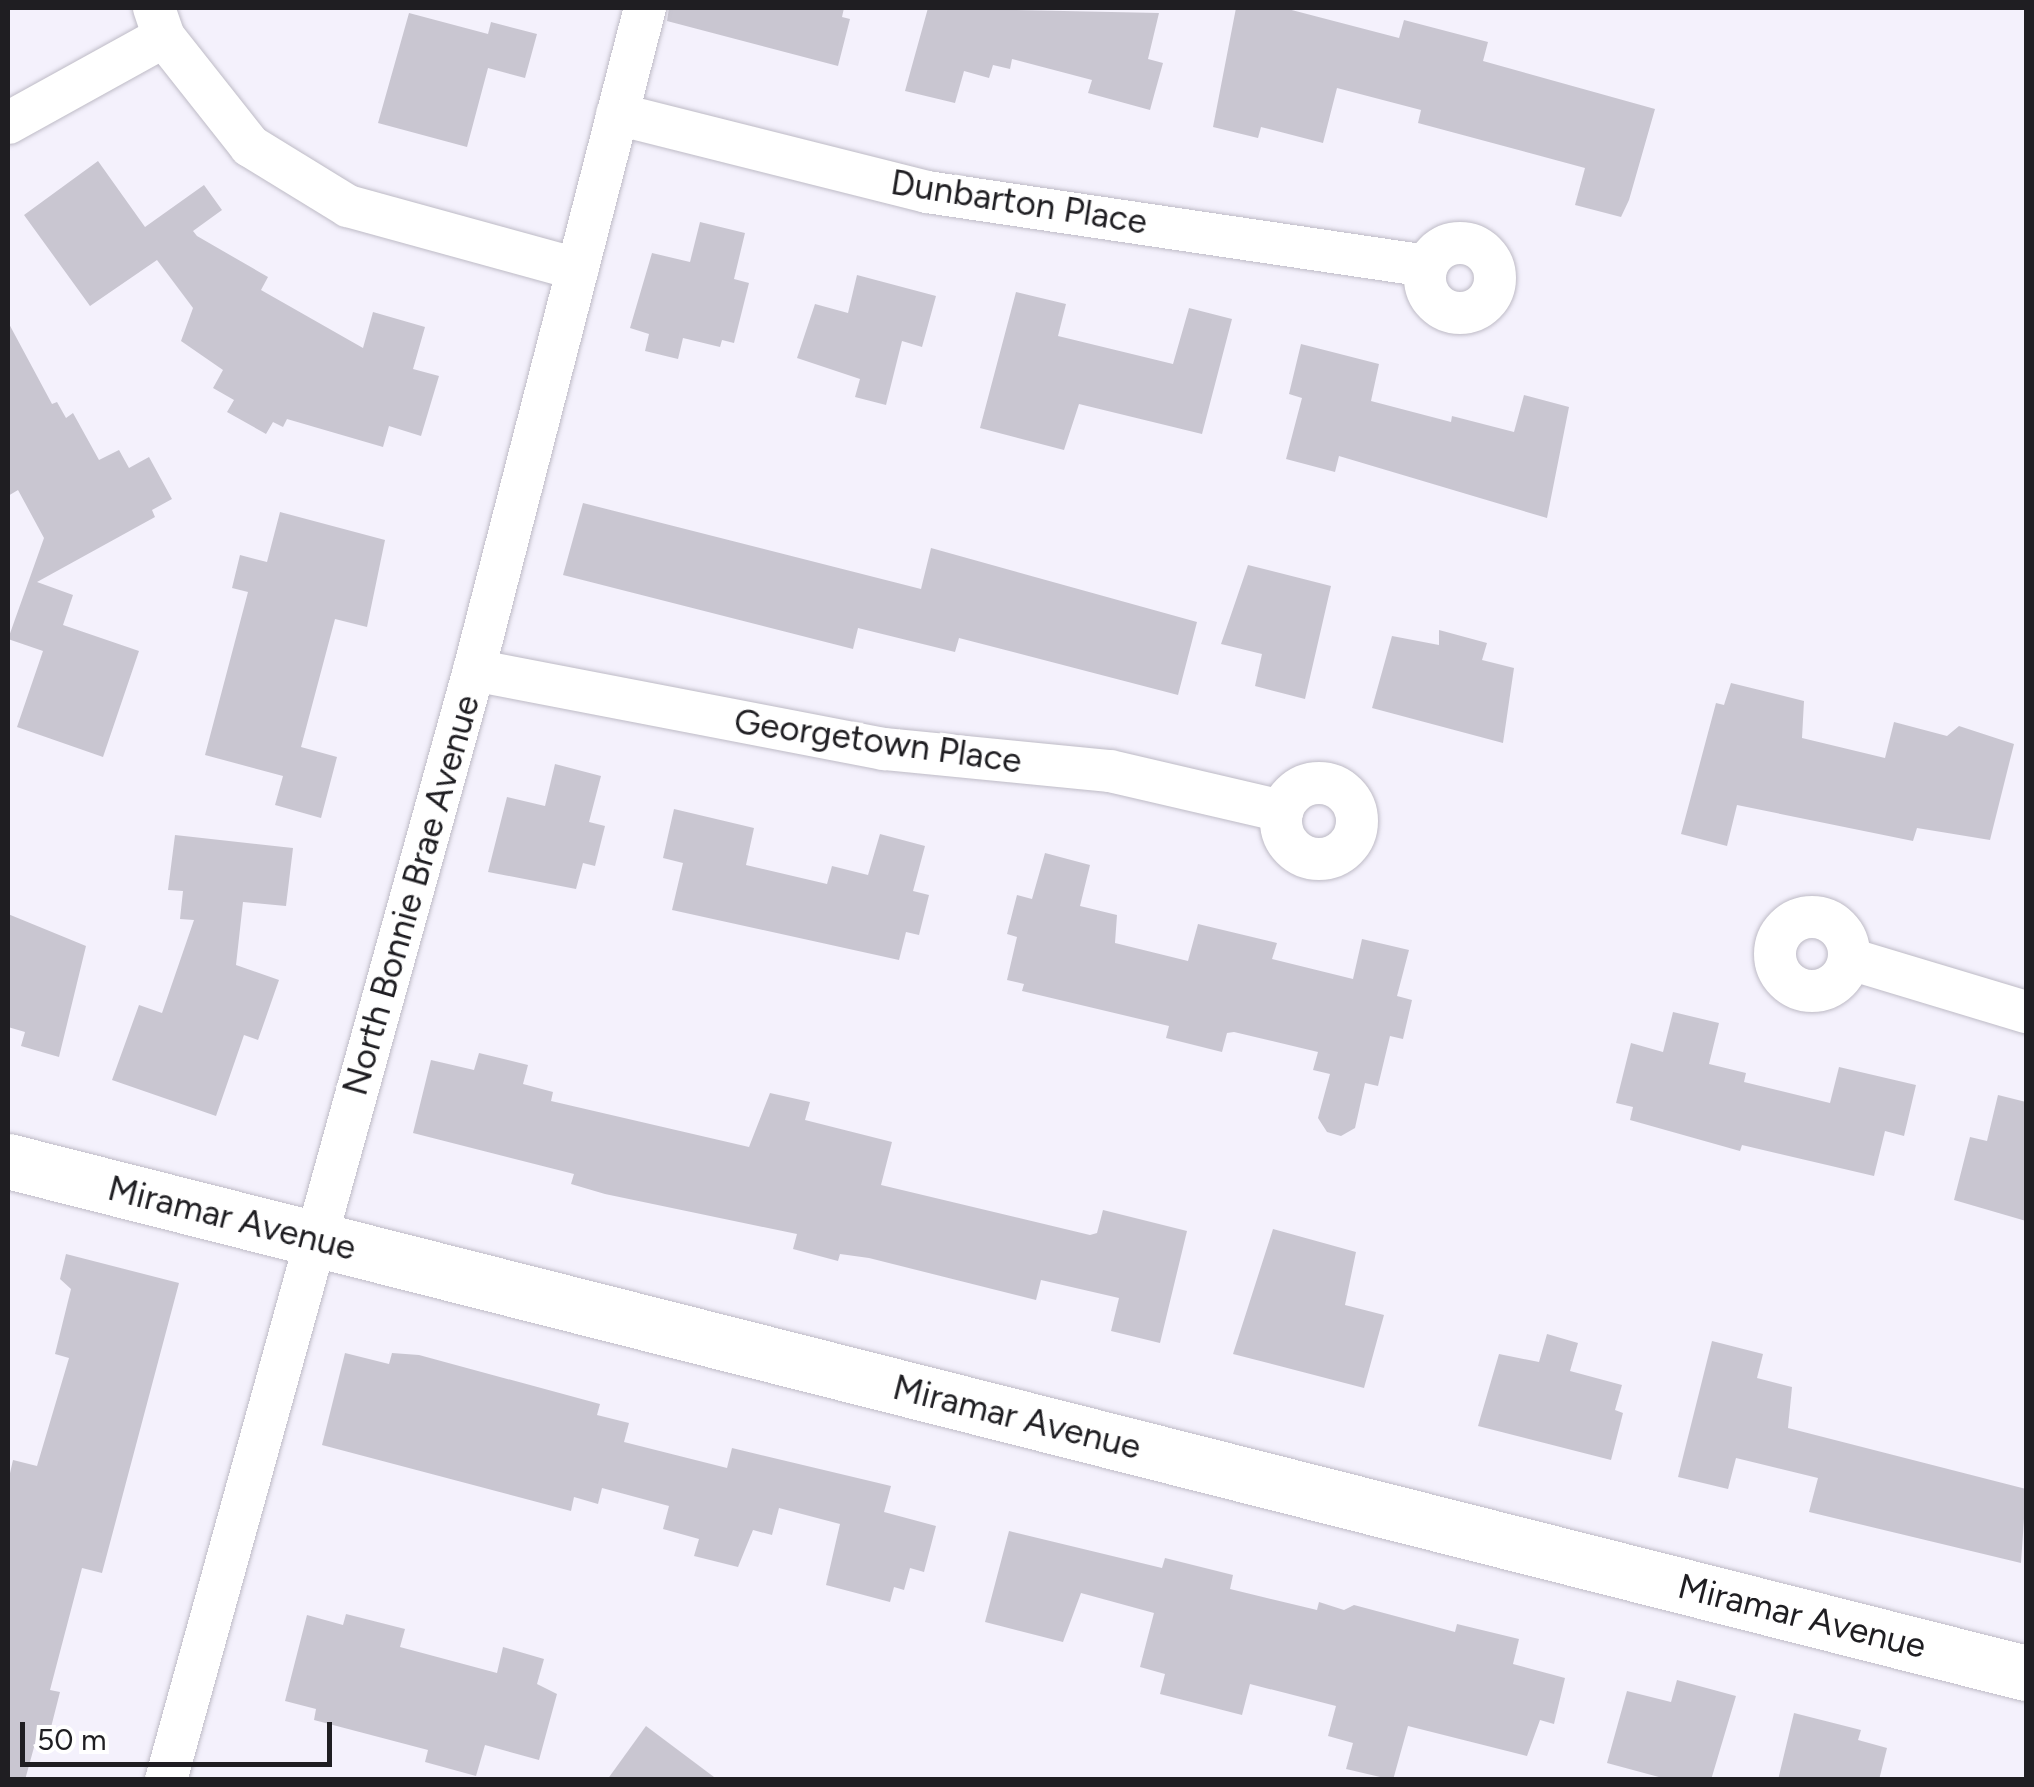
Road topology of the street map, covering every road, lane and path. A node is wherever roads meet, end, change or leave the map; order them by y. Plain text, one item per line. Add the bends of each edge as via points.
1 (645, 8) edge
2 (159, 22) edge
3 (617, 114) junction
4 (8, 123) edge
5 (1426, 266) dead end
6 (577, 269) junction
7 (474, 670) junction
8 (1282, 811) dead end
9 (1850, 959) dead end
10 (2026, 1012) edge
11 (8, 1161) edge
12 (314, 1239) junction
13 (2026, 1673) edge
14 (166, 1780) edge

1 - 3 street, North Bonnie Brae Avenue
2 - 4 street
2 - 6 street via 250,146 348,206
3 - 5 street, Dunbarton Place via 927,192
3 - 6 street, North Bonnie Brae Avenue
6 - 7 street, North Bonnie Brae Avenue
7 - 8 street, Georgetown Place via 884,749 1110,771
7 - 12 street, North Bonnie Brae Avenue
9 - 10 street
11 - 12 street, Miramar Avenue
12 - 13 street, Miramar Avenue
12 - 14 street, North Bonnie Brae Avenue

